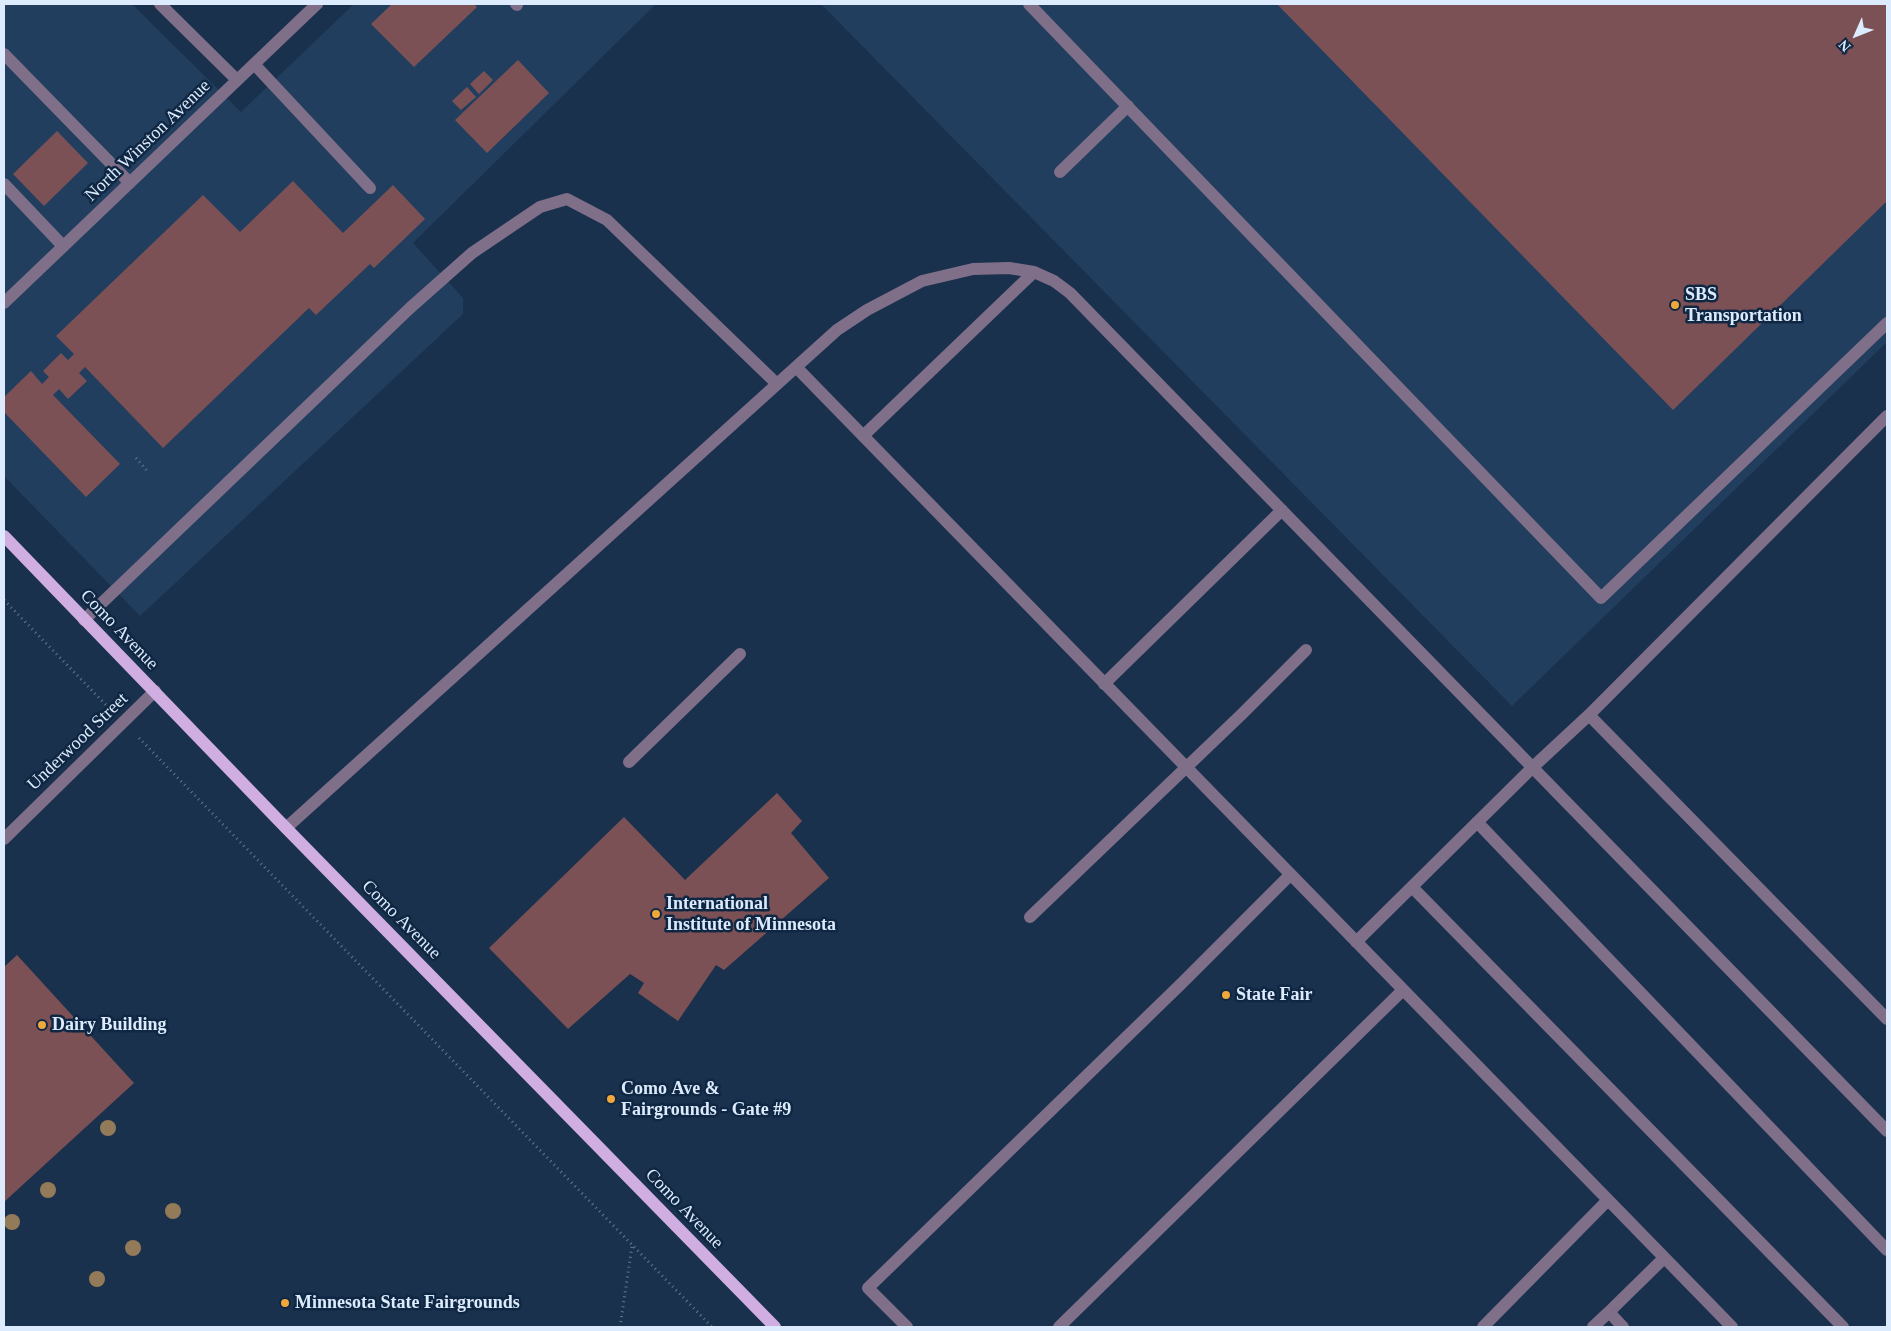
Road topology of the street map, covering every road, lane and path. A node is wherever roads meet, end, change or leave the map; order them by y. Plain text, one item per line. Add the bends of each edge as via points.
1 (160, 4) edge
2 (317, 4) edge
3 (1030, 4) edge
4 (4, 54) edge
5 (254, 64) junction
6 (238, 80) junction
7 (1128, 106) junction
8 (1060, 172) dead end
9 (130, 183) junction
10 (4, 184) edge
11 (370, 188) dead end
12 (63, 246) junction
13 (1034, 272) junction
14 (4, 303) edge
15 (1887, 323) edge
16 (796, 367) junction
17 (777, 384) junction
18 (1887, 416) edge
19 (863, 436) junction
20 (136, 458) dead end
21 (149, 473) dead end
22 (1282, 510) junction
23 (4, 536) edge
24 (4, 600) edge
25 (84, 620) junction
26 (1306, 650) dead end
27 (740, 654) dead end
28 (1104, 684) junction
29 (154, 692) junction
30 (1589, 715) junction
31 (123, 722) junction
32 (629, 762) dead end
33 (1533, 766) junction
34 (1186, 767) junction
35 (1477, 822) junction
36 (286, 828) junction
37 (4, 839) edge
38 (1290, 875) junction
39 (1412, 886) junction
40 (1030, 917) dead end
41 (1356, 942) junction
42 (1403, 990) junction
43 (1887, 1019) edge
44 (1887, 1131) edge
45 (1608, 1200) junction
46 (632, 1246) junction
47 (1887, 1250) edge
48 (1664, 1258) junction
49 (1609, 1312) junction
50 (620, 1327) edge
51 (712, 1327) edge
52 (775, 1327) edge
53 (907, 1327) edge
54 (1059, 1327) edge
55 (1483, 1327) edge
56 (1593, 1327) edge
57 (1623, 1327) edge
58 (1732, 1327) edge
59 (1843, 1327) edge

1 - 6 street
2 - 5 street, North Winston Avenue
3 - 7 street
4 - 9 street
5 - 6 street, North Winston Avenue
5 - 11 street
6 - 9 street, North Winston Avenue
7 - 8 street
7 - 15 street via 1601,598
9 - 12 street, North Winston Avenue
10 - 12 street
12 - 14 street, North Winston Avenue
13 - 16 street via 1009,268 973,269 922,281 845,325
13 - 19 street
13 - 22 street via 1070,293
16 - 17 street
16 - 19 street
17 - 25 street via 606,220 567,199 540,207 472,253 410,308
17 - 36 street
18 - 30 street
19 - 28 street
20 - 21 path
22 - 28 street
22 - 33 street
23 - 25 main road, Como Avenue
24 - 31 path
25 - 29 main road, Como Avenue
26 - 34 street
27 - 32 street
28 - 34 street
29 - 31 street, Underwood Street
29 - 36 main road, Como Avenue
30 - 33 street
30 - 43 street
31 - 37 street, Underwood Street
31 - 46 path
33 - 35 street
33 - 44 street
34 - 38 street
34 - 40 street
35 - 39 street
35 - 47 street
36 - 52 main road, Como Avenue
38 - 41 street
38 - 53 street via 868,1288
39 - 41 street
39 - 59 street
41 - 42 street
42 - 45 street
42 - 54 street
45 - 48 street
45 - 55 street
46 - 50 path
46 - 51 path
48 - 49 street
48 - 58 street
49 - 56 street
49 - 57 street

